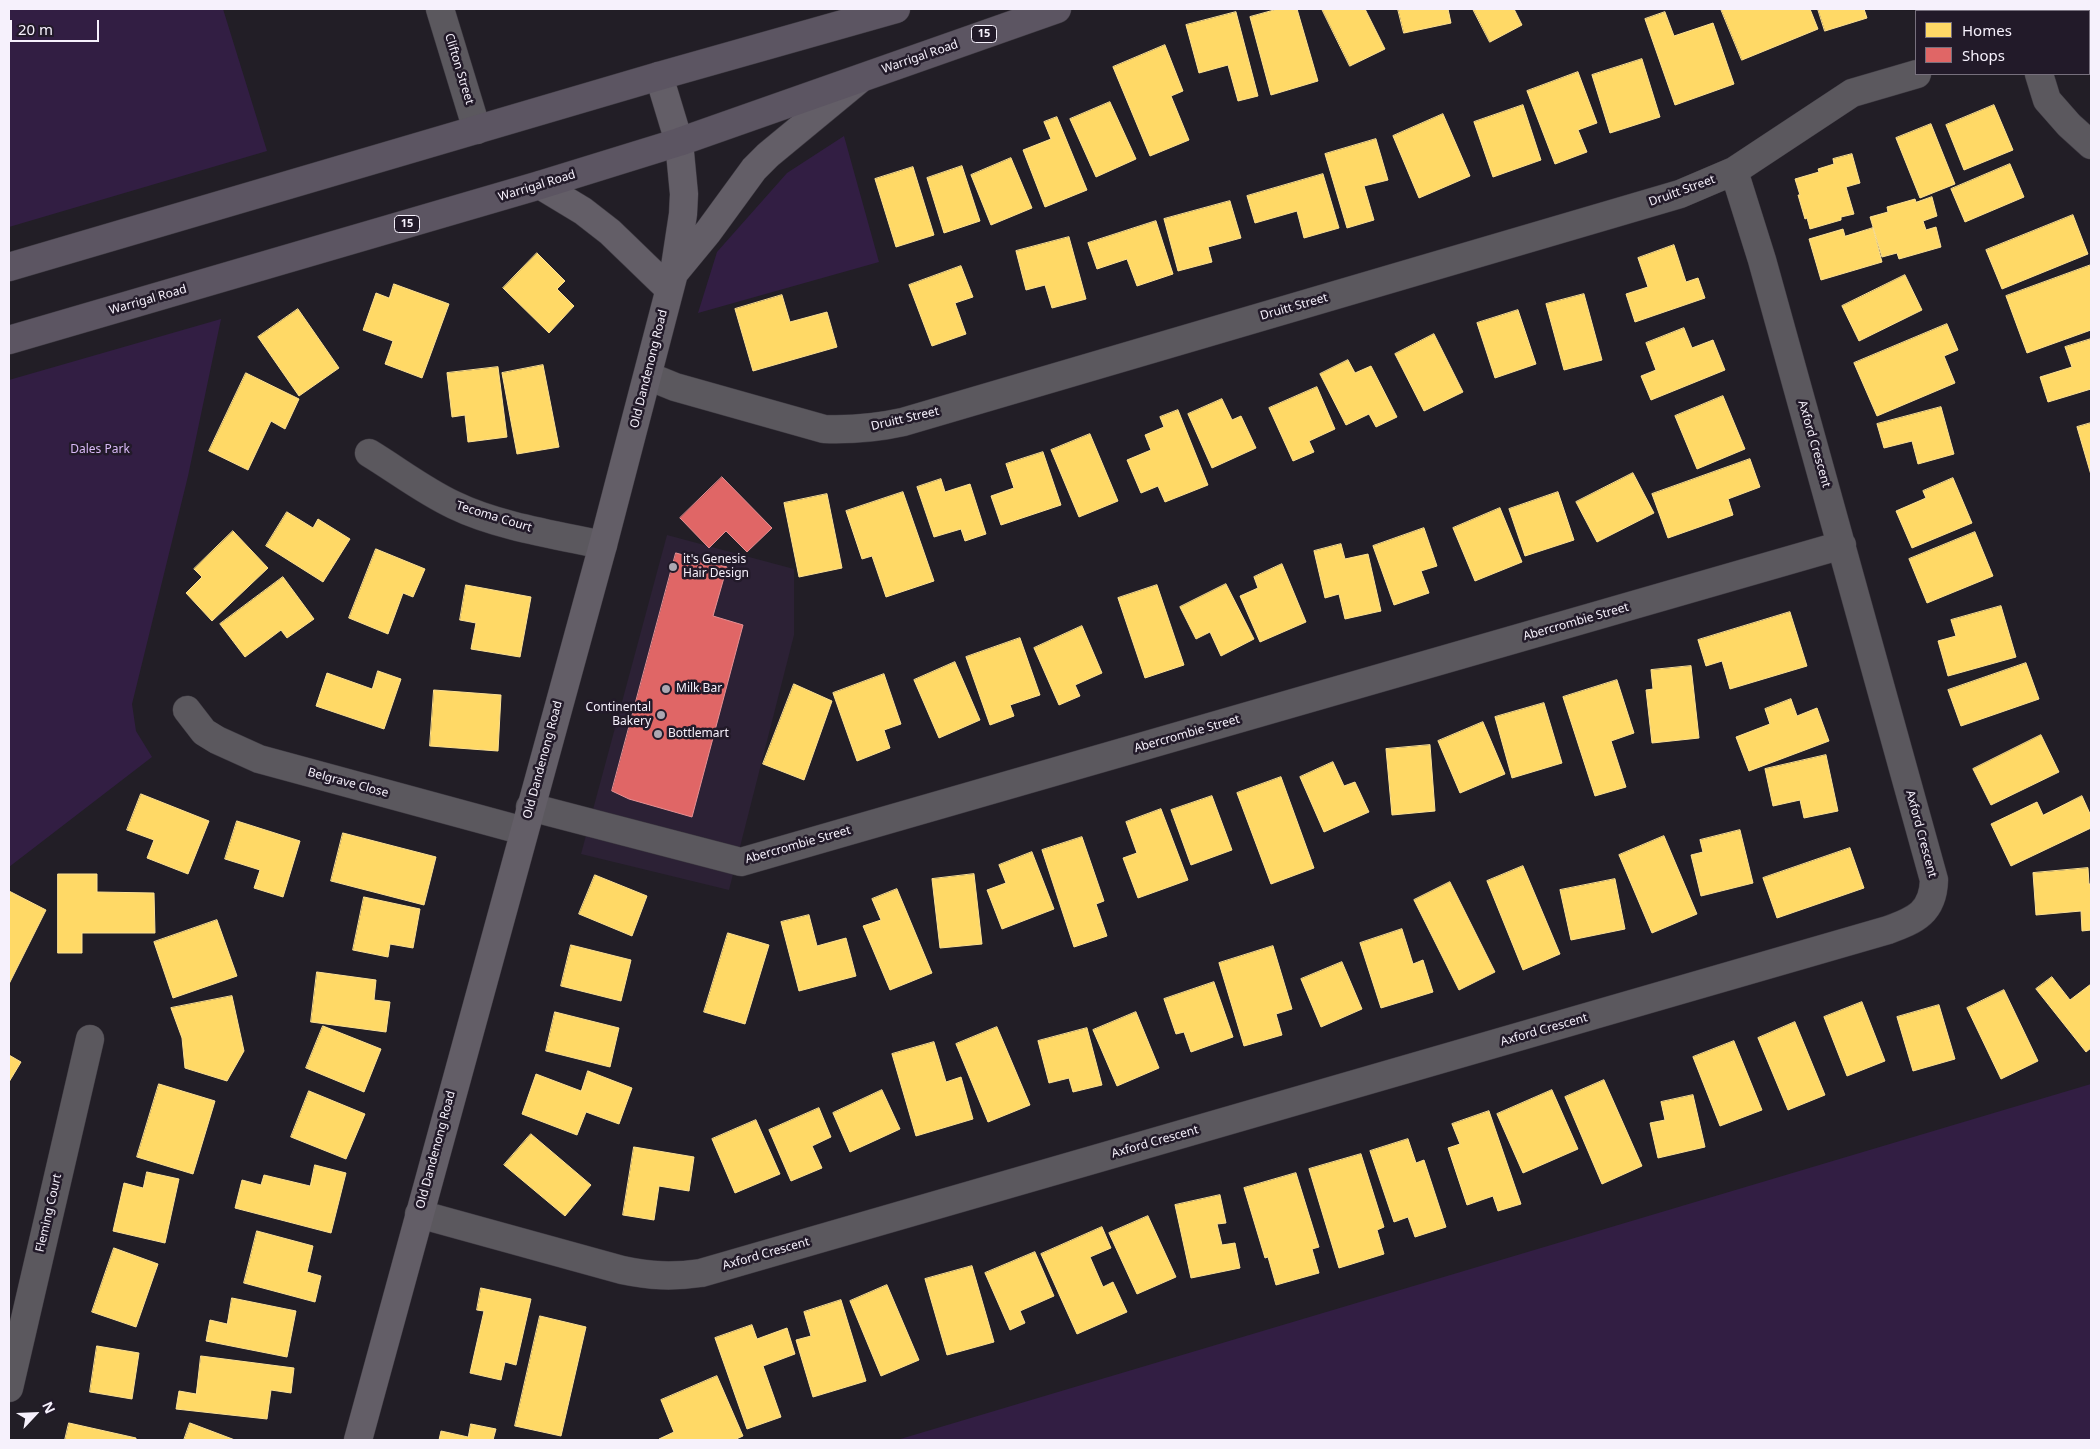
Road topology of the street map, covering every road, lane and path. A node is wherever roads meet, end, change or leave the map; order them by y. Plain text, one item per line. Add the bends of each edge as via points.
1 (440, 9) edge
2 (896, 9) edge
3 (1057, 9) edge
4 (862, 13) edge
5 (1915, 75) edge
6 (2039, 75) edge
7 (659, 76) junction
8 (862, 78) junction
9 (477, 130) junction
10 (679, 142) junction
11 (2091, 144) edge
12 (1734, 171) junction
13 (540, 185) junction
14 (9, 268) edge
15 (672, 281) junction
16 (9, 340) edge
17 (648, 376) junction
18 (369, 453) dead end
19 (602, 545) junction
20 (1842, 545) junction
21 (187, 710) dead end
22 (527, 819) junction
23 (90, 1038) dead end
24 (419, 1214) junction
25 (9, 1388) edge
26 (358, 1440) edge

1 - 9 street, Clifton Street
2 - 4 highway
3 - 8 highway, Warrigal Road / 15
4 - 7 highway
5 - 12 street, Druitt Street via 1852,93
6 - 11 street via 2047,100
7 - 9 highway
7 - 10 main road, Old Dandenong Road
8 - 10 highway, Warrigal Road / 15
8 - 15 main road via 768,155
9 - 14 highway
10 - 13 highway, Warrigal Road / 15
10 - 15 main road, Old Dandenong Road via 683,214
12 - 17 street, Druitt Street via 1680,194 878,428 824,428 674,387
12 - 20 street, Axford Crescent via 1760,251
13 - 15 main road via 583,211
13 - 16 highway, Warrigal Road / 15
15 - 17 main road, Old Dandenong Road
17 - 19 main road, Old Dandenong Road
18 - 19 street, Tecoma Court via 434,494 470,512
19 - 22 main road, Old Dandenong Road
20 - 22 street, Abercrombie Street via 741,862
20 - 24 street, Axford Crescent via 1934,880 1926,909 1906,924 701,1273 675,1277 622,1270
21 - 22 street, Belgrave Close via 200,728 216,740 259,759
22 - 24 main road, Old Dandenong Road
23 - 25 street, Fleming Court
24 - 26 main road, Old Dandenong Road

